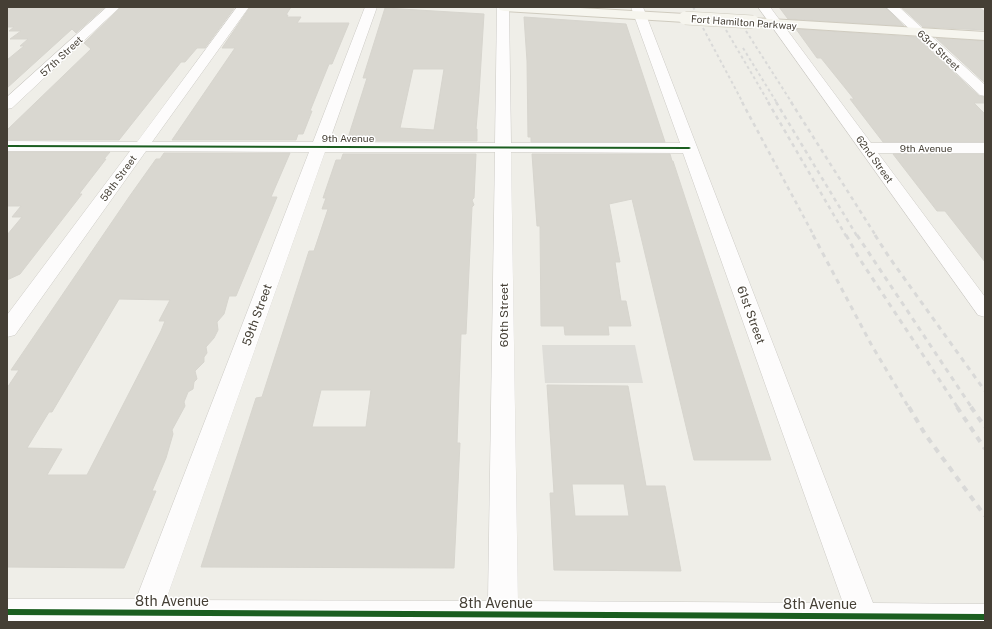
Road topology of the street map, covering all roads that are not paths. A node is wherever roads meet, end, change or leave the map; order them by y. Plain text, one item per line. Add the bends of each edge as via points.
1 (114, 7) edge
2 (243, 7) edge
3 (371, 7) edge
4 (503, 7) edge
5 (764, 7) edge
6 (892, 7) edge
7 (644, 13) edge
8 (776, 24) junction
9 (920, 32) junction
10 (985, 36) edge
11 (985, 92) edge
12 (7, 105) edge
13 (7, 146) edge
14 (141, 146) junction
15 (319, 147) junction
16 (504, 148) junction
17 (689, 148) junction
18 (867, 148) junction
19 (985, 148) edge
20 (985, 311) edge
21 (7, 330) edge
22 (7, 612) edge
23 (144, 617) edge
24 (973, 617) edge
25 (503, 618) edge
26 (864, 619) edge

1 - 12 street, 57th Street
2 - 14 street, 58th Street
3 - 15 street, 59th Street
4 - 7 main road, Fort Hamilton Parkway
4 - 16 street, 60th Street
5 - 8 street, 62nd Street
6 - 9 street, 63rd Street
7 - 8 main road, Fort Hamilton Parkway, bridge
7 - 17 street, 61st Street
8 - 9 main road, Fort Hamilton Parkway
8 - 18 street, 62nd Street
9 - 10 main road, Fort Hamilton Parkway
9 - 11 street, 63rd Street
13 - 14 street, 9th Avenue
14 - 15 street, 9th Avenue
14 - 21 street, 58th Street
15 - 16 street, 9th Avenue
15 - 23 street, 59th Street
16 - 17 street, 9th Avenue
16 - 25 street, 60th Street
17 - 26 street, 61st Street
18 - 19 street, 9th Avenue
18 - 20 street, 62nd Street
22 - 23 street, 8th Avenue
23 - 25 street, 8th Avenue
24 - 26 street, 8th Avenue
25 - 26 street, 8th Avenue

